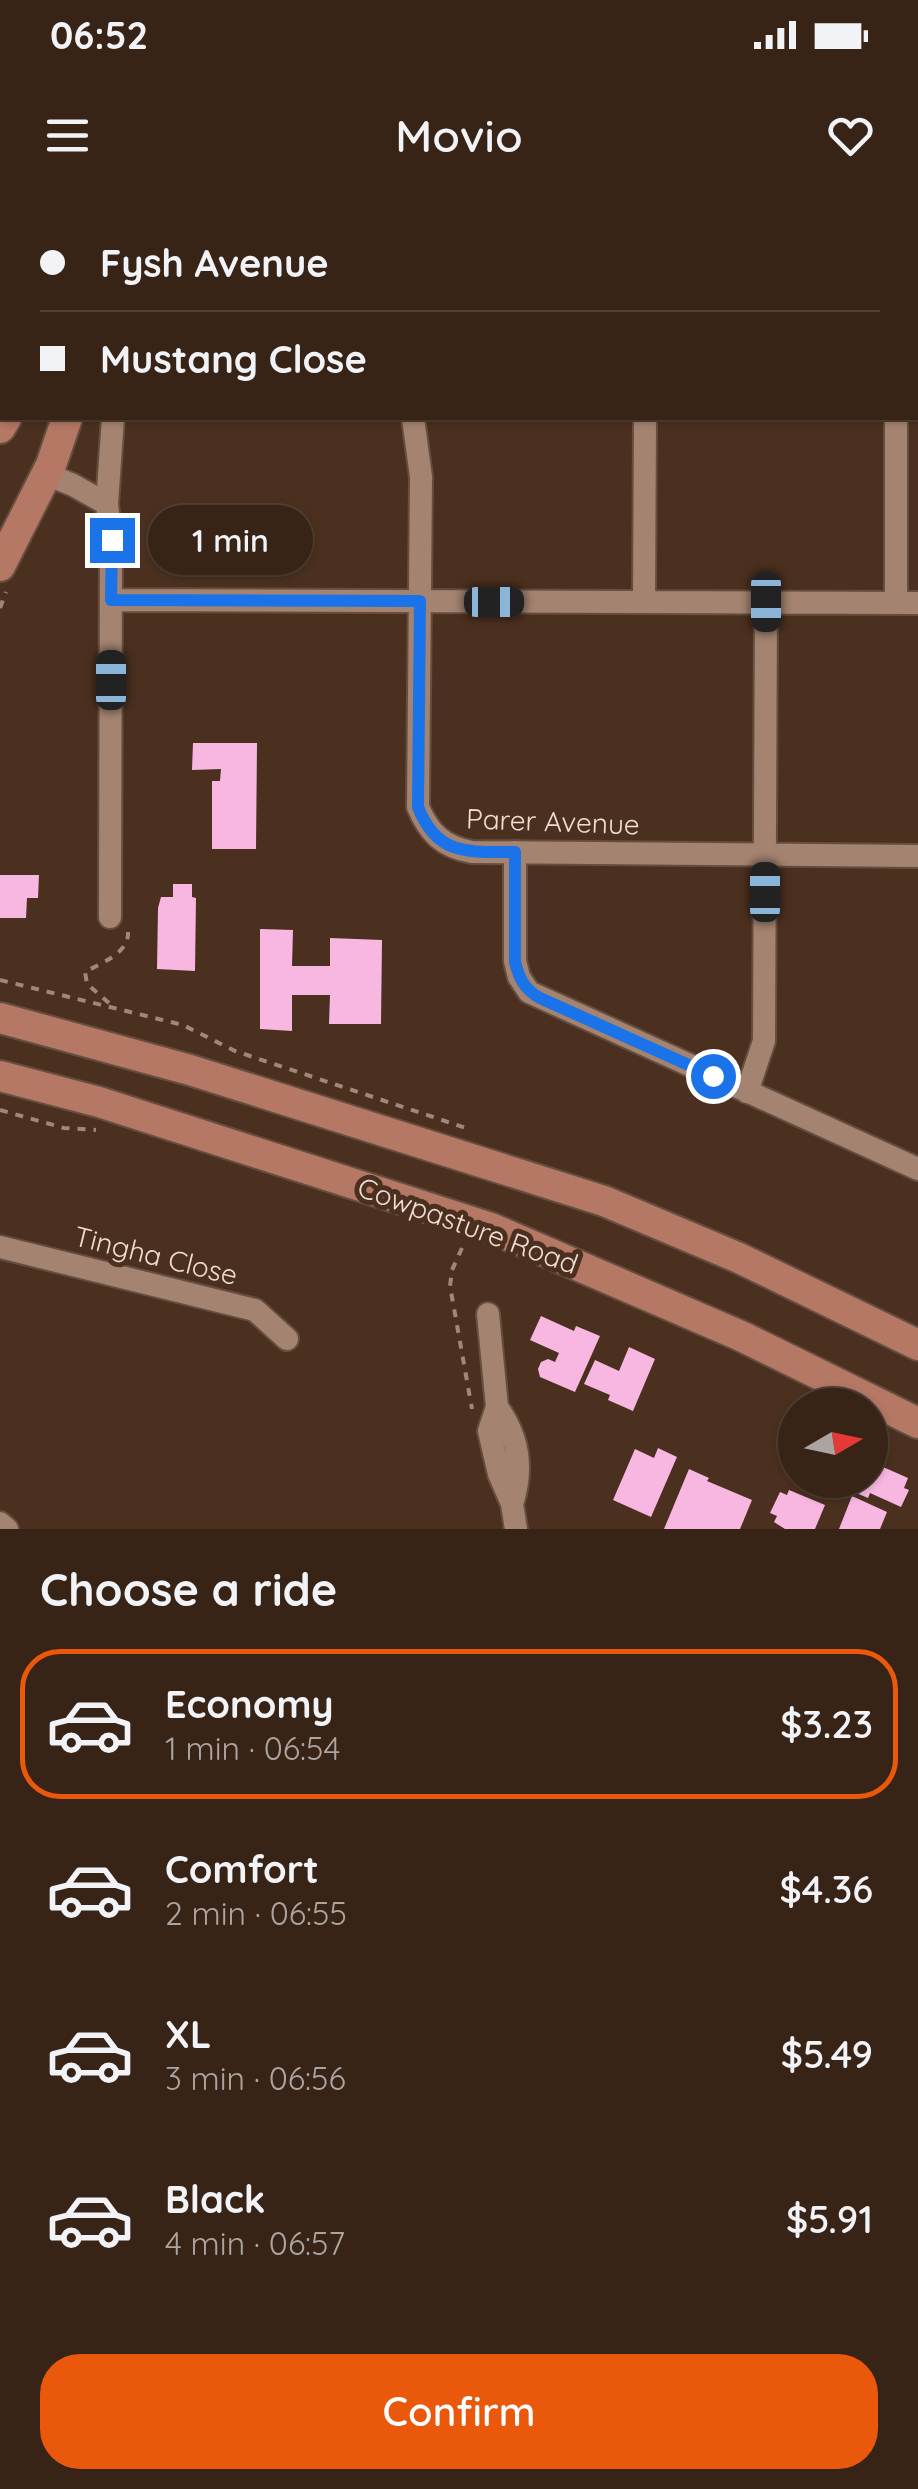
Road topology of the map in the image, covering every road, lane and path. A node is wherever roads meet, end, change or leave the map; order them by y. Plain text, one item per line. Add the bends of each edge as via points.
1 (66, 420) edge
2 (112, 420) edge
3 (414, 420) edge
4 (645, 420) edge
5 (896, 420) edge
6 (46, 474) junction
7 (907, 480) edge
8 (107, 504) junction
9 (0, 566) edge
10 (111, 600) junction
11 (420, 601) junction
12 (644, 602) junction
13 (766, 602) junction
14 (907, 603) edge
15 (515, 852) junction
16 (765, 854) junction
17 (918, 856) edge
18 (110, 917) joint
19 (112, 1007) dead end
20 (0, 1018) edge
21 (0, 1076) edge
22 (748, 1092) junction
23 (0, 1110) edge
24 (98, 1130) dead end
25 (918, 1169) edge
26 (466, 1239) dead end
27 (0, 1248) edge
28 (450, 1286) dead end
29 (488, 1314) dead end
30 (287, 1338) dead end
31 (918, 1345) edge
32 (918, 1424) edge
33 (0, 1523) edge
34 (7, 1529) edge
35 (516, 1529) edge

1 - 6 main road
2 - 8 street
3 - 11 street, Parer Avenue
4 - 12 street
5 - 7 street
6 - 8 street
6 - 9 main road
7 - 14 street
8 - 10 street
10 - 11 street
10 - 18 street
11 - 12 street
11 - 15 street, Parer Avenue via 418,807 425,825 454,849
12 - 13 street
13 - 14 street
13 - 16 street
15 - 16 street, Parer Avenue
15 - 22 street via 515,962 529,992
16 - 17 street, Parer Avenue
16 - 22 street via 764,1041
18 - 19 path via 130,934 127,944 85,972 87,984
20 - 31 main road via 190,1070 604,1201
21 - 32 main road, Cowpasture Road via 490,1228 741,1336
22 - 25 street
23 - 24 path
26 - 28 path
27 - 30 street, Tingha Close via 255,1310
29 - 35 street via 497,1408 489,1431
33 - 34 street

